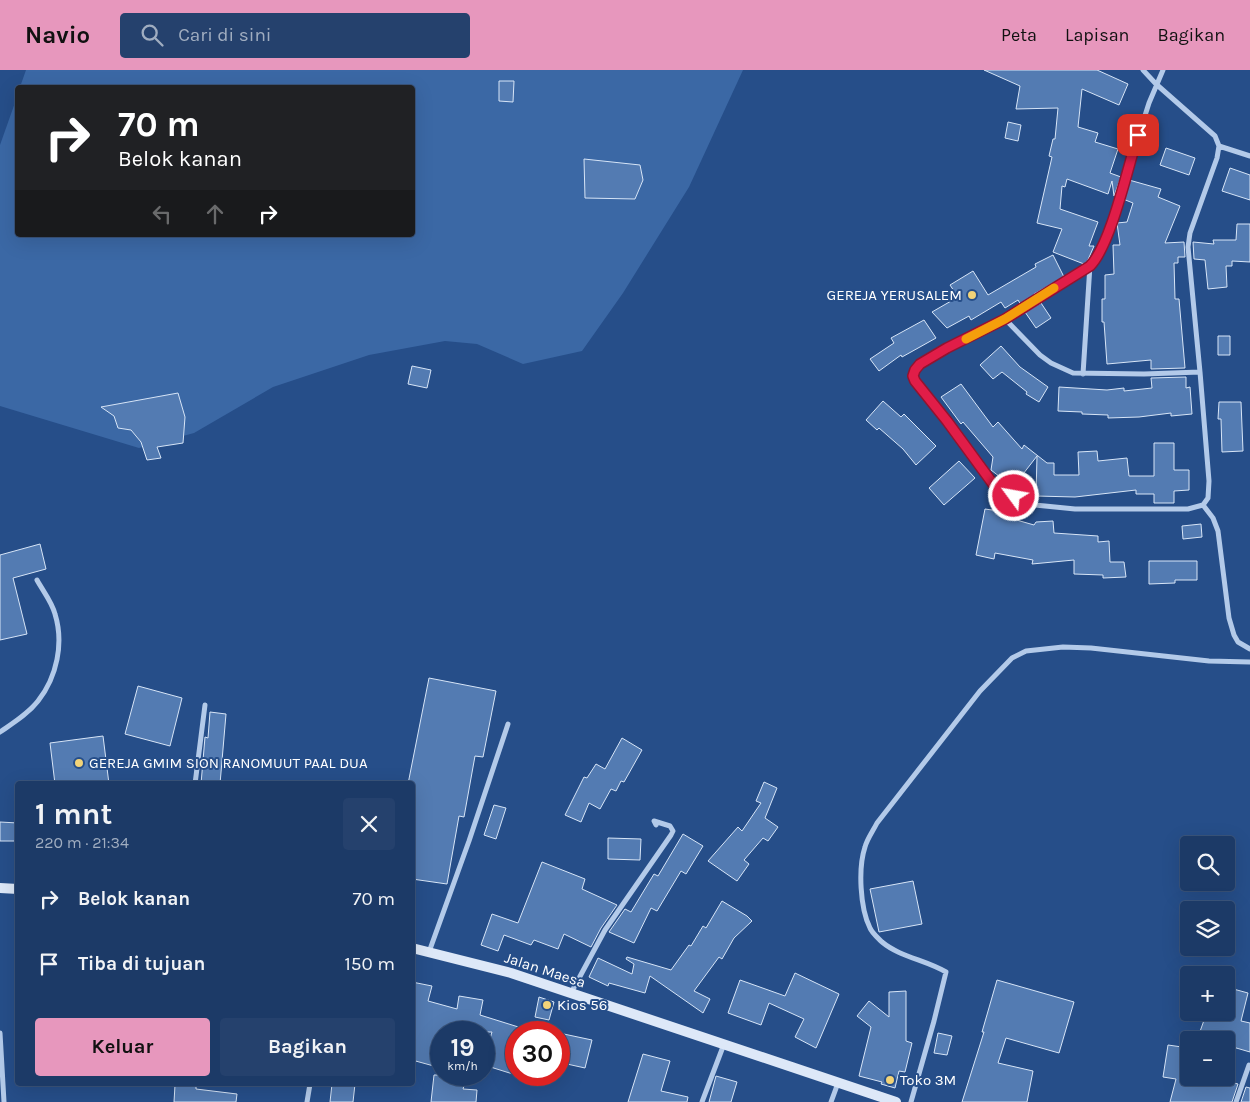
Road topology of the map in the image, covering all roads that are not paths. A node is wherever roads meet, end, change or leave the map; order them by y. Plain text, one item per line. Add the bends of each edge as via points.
1 (1143, 70) edge
2 (1163, 70) edge
3 (1156, 84) junction
4 (1219, 146) junction
5 (1250, 156) edge
6 (1090, 266) junction
7 (1005, 319) junction
8 (1200, 372) junction
9 (1082, 374) junction
10 (1203, 506) junction
11 (37, 580) dead end
12 (1250, 649) edge
13 (1250, 662) edge
14 (205, 705) dead end
15 (508, 724) dead end
16 (0, 732) edge
17 (195, 781) edge
18 (656, 825) dead end
19 (0, 888) edge
20 (15, 889) edge
21 (415, 949) edge
22 (429, 952) junction
23 (570, 994) junction
24 (0, 1033) edge
25 (724, 1044) junction
26 (1249, 1065) edge
27 (838, 1083) junction
28 (310, 1086) edge
29 (4, 1100) edge
30 (308, 1102) edge
31 (702, 1102) edge
32 (831, 1102) edge
33 (896, 1102) edge
34 (911, 1102) edge
35 (1236, 1102) edge

1 - 3 street
2 - 3 street
3 - 4 street via 1215,136
3 - 6 street via 1105,240
4 - 5 street
4 - 8 street via 1188,247
6 - 7 street
6 - 9 street
7 - 9 street via 1051,363
7 - 10 street via 928,358 913,376 996,488 1035,505 1051,507 1188,509
8 - 9 street
8 - 10 street via 1209,481 1208,498
10 - 12 street via 1218,531 1234,635 1238,642
11 - 16 street via 55,612 60,648 53,674 39,701
13 - 34 street via 1209,661 1091,648 1026,651 1012,658 980,692 877,823 865,847 860,876 870,929 883,943 946,972
14 - 17 street
15 - 22 street
18 - 23 street via 654,821 670,826 673,831 605,930
19 - 20 street
21 - 22 street, Jalan Maesa
22 - 23 street, Jalan Maesa via 511,973
23 - 25 street, Jalan Maesa
24 - 29 street
25 - 27 street, Jalan Maesa
25 - 31 street
26 - 35 street
27 - 32 street
27 - 33 street, Jalan Maesa
28 - 30 street

